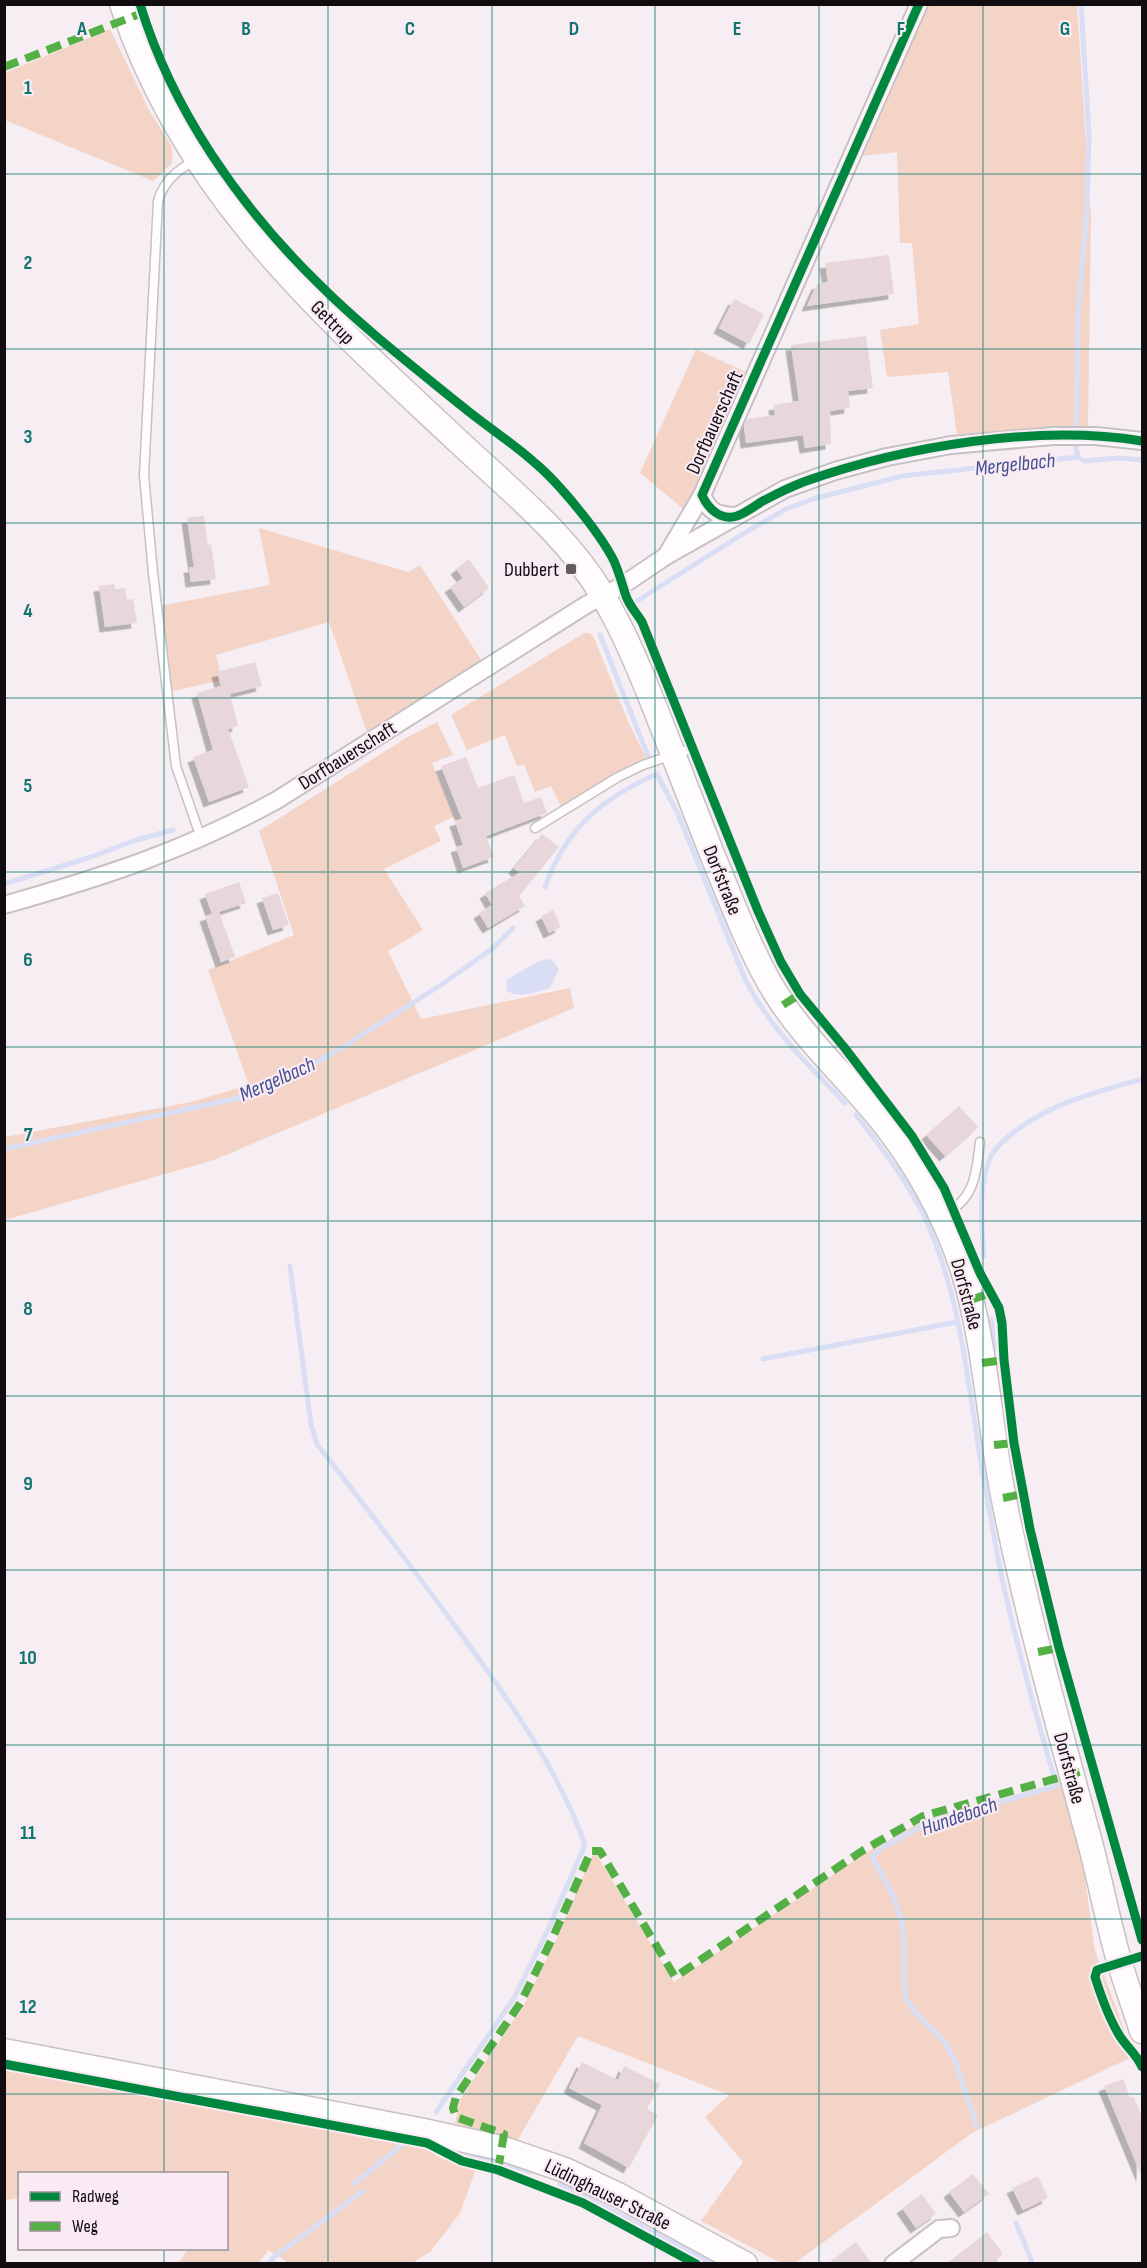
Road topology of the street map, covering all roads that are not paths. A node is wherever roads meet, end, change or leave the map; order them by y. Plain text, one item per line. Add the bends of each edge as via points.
1 (122, 4) edge
2 (919, 4) edge
3 (203, 155) junction
4 (1143, 441) edge
5 (702, 495) junction
6 (736, 516) junction
7 (666, 556) junction
8 (603, 595) junction
9 (683, 752) junction
10 (535, 828) dead end
11 (201, 839) junction
12 (4, 905) edge
13 (980, 1142) dead end
14 (942, 1217) junction
15 (1143, 2031) edge
16 (4, 2051) edge
17 (951, 2228) dead end
18 (745, 2264) edge
19 (893, 2264) edge

1 - 3 main road, Gettrup via 156,87
2 - 5 street, Dorfbauerschaft
3 - 8 main road, Gettrup via 216,190 276,264 551,530
3 - 11 lane via 170,177 158,201 144,475 176,766
4 - 6 street, Dorfbauerschaft via 1053,436 951,445 835,471 785,489
5 - 6 street, Dorfbauerschaft via 719,515
5 - 7 street, Dorfbauerschaft
6 - 7 street, Dorfbauerschaft
7 - 8 street, Dorfbauerschaft
8 - 9 main road, Dorfstraße
8 - 11 street, Dorfbauerschaft via 277,800
9 - 10 lane via 618,777
9 - 14 main road, Dorfstraße via 740,924 774,990 794,1020 892,1135
11 - 12 street, Dorfbauerschaft via 128,867
13 - 14 lane via 977,1172 968,1195 961,1205
14 - 15 main road, Dorfstraße via 962,1268 973,1311 1024,1598 1094,1854 1119,1963
16 - 18 main road, Lüdinghauser Straße via 446,2144 470,2141 501,2148 565,2170 618,2195
17 - 19 street via 939,2229

